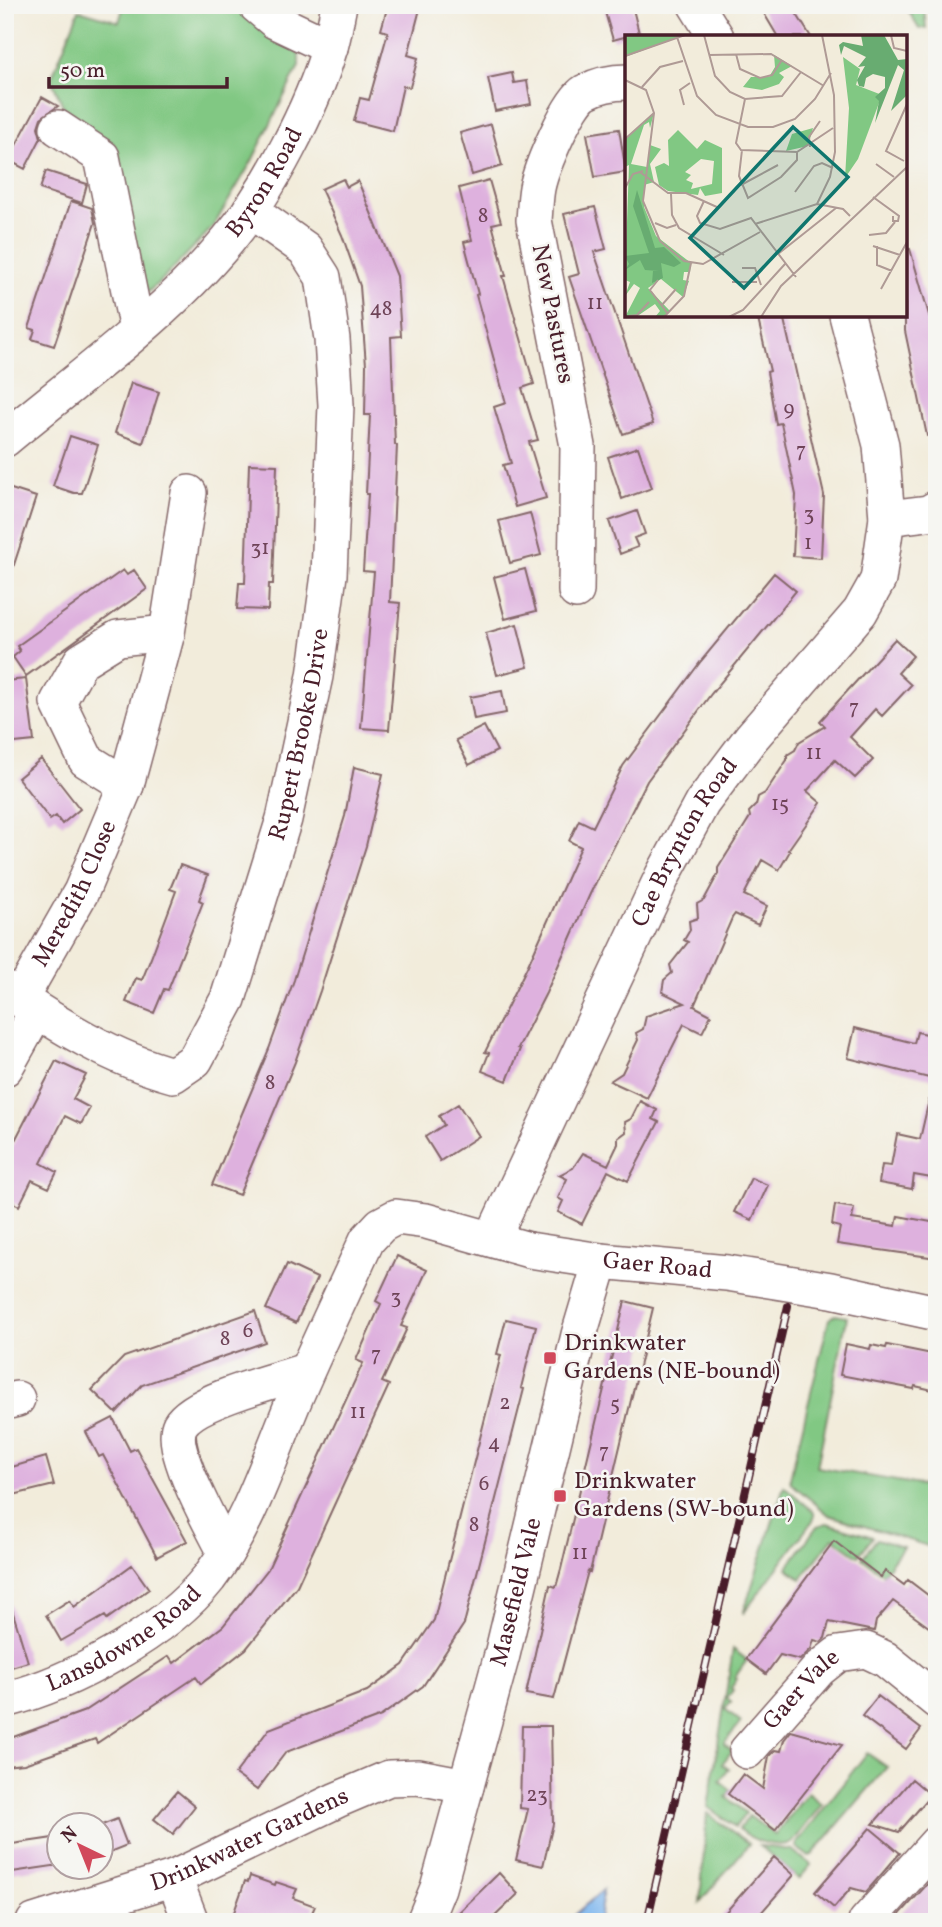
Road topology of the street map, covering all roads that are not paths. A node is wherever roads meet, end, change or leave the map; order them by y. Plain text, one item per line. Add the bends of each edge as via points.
1 (256, 5) edge
2 (339, 5) edge
3 (696, 5) edge
4 (715, 35) edge
5 (330, 47) junction
6 (625, 82) edge
7 (58, 128) dead end
8 (250, 210) junction
9 (848, 317) edge
10 (137, 330) junction
11 (5, 439) edge
12 (189, 493) dead end
13 (937, 508) edge
14 (887, 518) junction
15 (576, 591) dead end
16 (167, 634) junction
17 (126, 785) junction
18 (21, 999) edge
19 (5, 1069) edge
20 (381, 1226) joint
21 (492, 1239) junction
22 (601, 1261) junction
23 (937, 1313) edge
24 (306, 1371) junction
25 (226, 1553) junction
26 (5, 1700) edge
27 (937, 1701) edge
28 (747, 1751) dead end
29 (466, 1786) junction
30 (937, 1843) edge
31 (174, 1878) junction
32 (34, 1922) edge
33 (191, 1922) edge
34 (424, 1922) edge
35 (866, 1922) edge

1 - 5 street via 275,22
2 - 5 street, Byron Road
3 - 4 street
5 - 8 street, Byron Road via 300,124
6 - 15 street, New Pastures via 583,93 570,111 538,186 534,220 578,446
7 - 10 street via 102,157
8 - 10 street, Byron Road via 196,275
8 - 18 street, Rupert Brooke Drive via 305,249 323,277 335,391 329,575 315,676 284,819 228,999 195,1060 173,1075 144,1067
9 - 14 street, Cae Brynton Road via 881,445
10 - 11 street, Byron Road
12 - 16 street, Meredith Close
13 - 14 street
14 - 21 street, Cae Brynton Road via 878,580 860,612 759,728 702,803 663,875
16 - 17 street, Meredith Close
16 - 17 street via 118,638 90,655 81,661 58,702 86,760
17 - 18 street, Meredith Close via 81,892
18 - 19 street, Meredith Close
20 - 21 street, Gaer Road via 396,1217
20 - 24 street, Lansdowne Road via 368,1240
21 - 22 street, Gaer Road
22 - 23 street, Gaer Road via 727,1273
22 - 29 street, Masefield Vale
24 - 25 street, Lansdowne Road
24 - 25 street via 220,1399 191,1413 179,1427 182,1461
25 - 26 street, Lansdowne Road via 207,1581 174,1613 125,1647 74,1676
27 - 28 street, Gaer Vale via 885,1659 866,1650 838,1654 819,1669
29 - 31 street, Drinkwater Gardens via 418,1777 389,1779
29 - 34 street, Masefield Vale
30 - 35 street
31 - 32 street, Drinkwater Gardens
31 - 33 street

